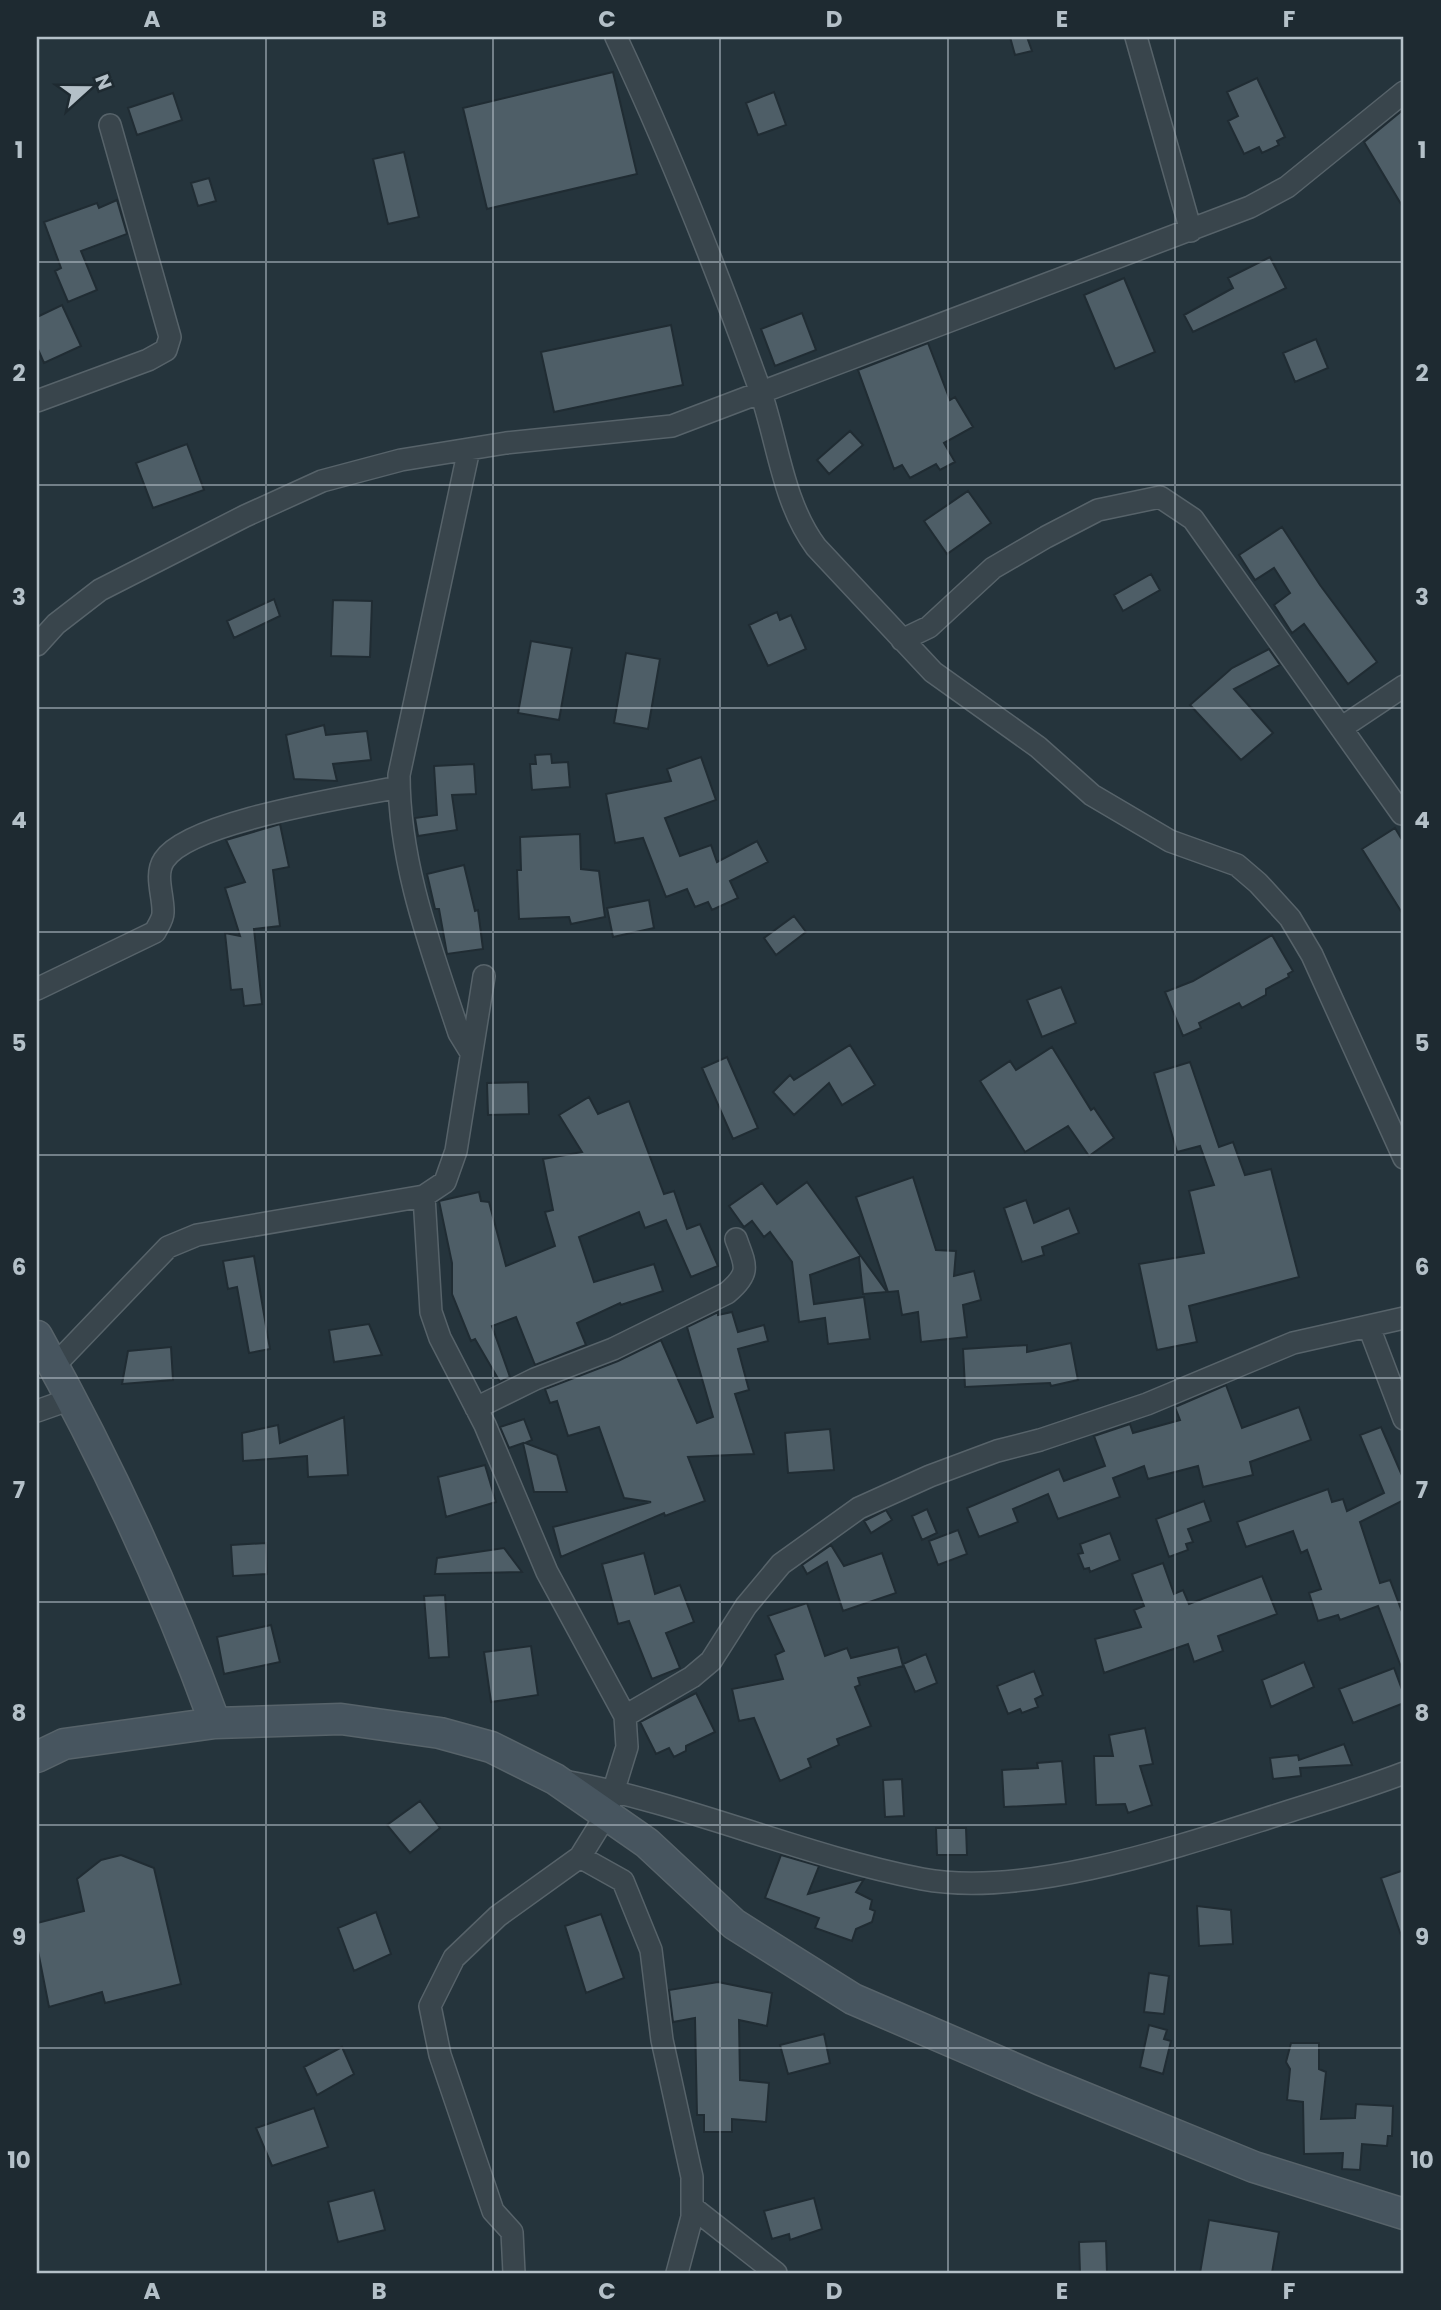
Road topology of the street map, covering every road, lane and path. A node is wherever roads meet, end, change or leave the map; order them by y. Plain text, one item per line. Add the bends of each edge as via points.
1 (616, 37) edge
2 (1136, 37) edge
3 (1404, 92) edge
4 (110, 124) dead end
5 (1191, 230) junction
6 (760, 392) junction
7 (37, 401) edge
8 (469, 449) junction
9 (902, 639) junction
10 (37, 645) edge
11 (1404, 686) edge
12 (1341, 728) junction
13 (399, 787) junction
14 (1402, 814) dead end
15 (484, 976) dead end
16 (37, 989) edge
17 (470, 1051) junction
18 (1404, 1158) edge
19 (424, 1196) junction
20 (736, 1239) dead end
21 (1404, 1318) edge
22 (1369, 1327) junction
23 (37, 1336) edge
24 (54, 1366) junction
25 (71, 1399) junction
26 (477, 1408) junction
27 (37, 1411) edge
28 (1404, 1419) edge
29 (625, 1716) junction
30 (215, 1723) junction
31 (37, 1757) edge
32 (1404, 1773) edge
33 (609, 1802) junction
34 (580, 1857) junction
35 (692, 2207) junction
36 (1404, 2214) edge
37 (514, 2273) edge
38 (677, 2273) edge
39 (776, 2273) edge

1 - 6 street via 709,251
2 - 5 street
3 - 5 street via 1287,187
4 - 7 street via 170,337 166,350 148,360
5 - 6 street
6 - 8 street via 672,426
6 - 9 street via 802,528
8 - 10 street via 401,460 322,481 100,590
8 - 13 street
9 - 12 street via 929,627 993,568 1046,537 1098,510 1160,497 1193,519
9 - 18 street via 933,672 1038,747 1092,795 1170,841 1237,865 1258,883 1290,918 1312,955
11 - 12 street
12 - 14 street
13 - 16 street via 246,819 178,845 163,861 164,915 155,932
13 - 17 street via 400,828 419,915
15 - 17 street
17 - 19 street via 456,1151 445,1182
19 - 24 street via 197,1235 168,1248
19 - 26 street via 430,1312
20 - 26 street via 746,1264 743,1280 726,1293
21 - 22 street
22 - 28 street
22 - 29 street via 1293,1343 1147,1404 997,1451 859,1508 781,1564 746,1606 711,1661
23 - 24 street
24 - 25 street
25 - 27 street
25 - 30 street via 178,1619
26 - 29 street via 547,1572
29 - 33 street via 627,1747
30 - 31 street via 64,1744
30 - 33 street via 341,1719 440,1733 491,1747
32 - 33 street via 1152,1852 1027,1881 923,1879
33 - 34 street
33 - 36 street via 734,1924 853,1999 1254,2167
34 - 35 street via 623,1881 651,1950 662,2040 692,2177
34 - 37 street via 498,1916 454,1958 430,2006 440,2055 493,2211 512,2232
35 - 38 street
35 - 39 street

